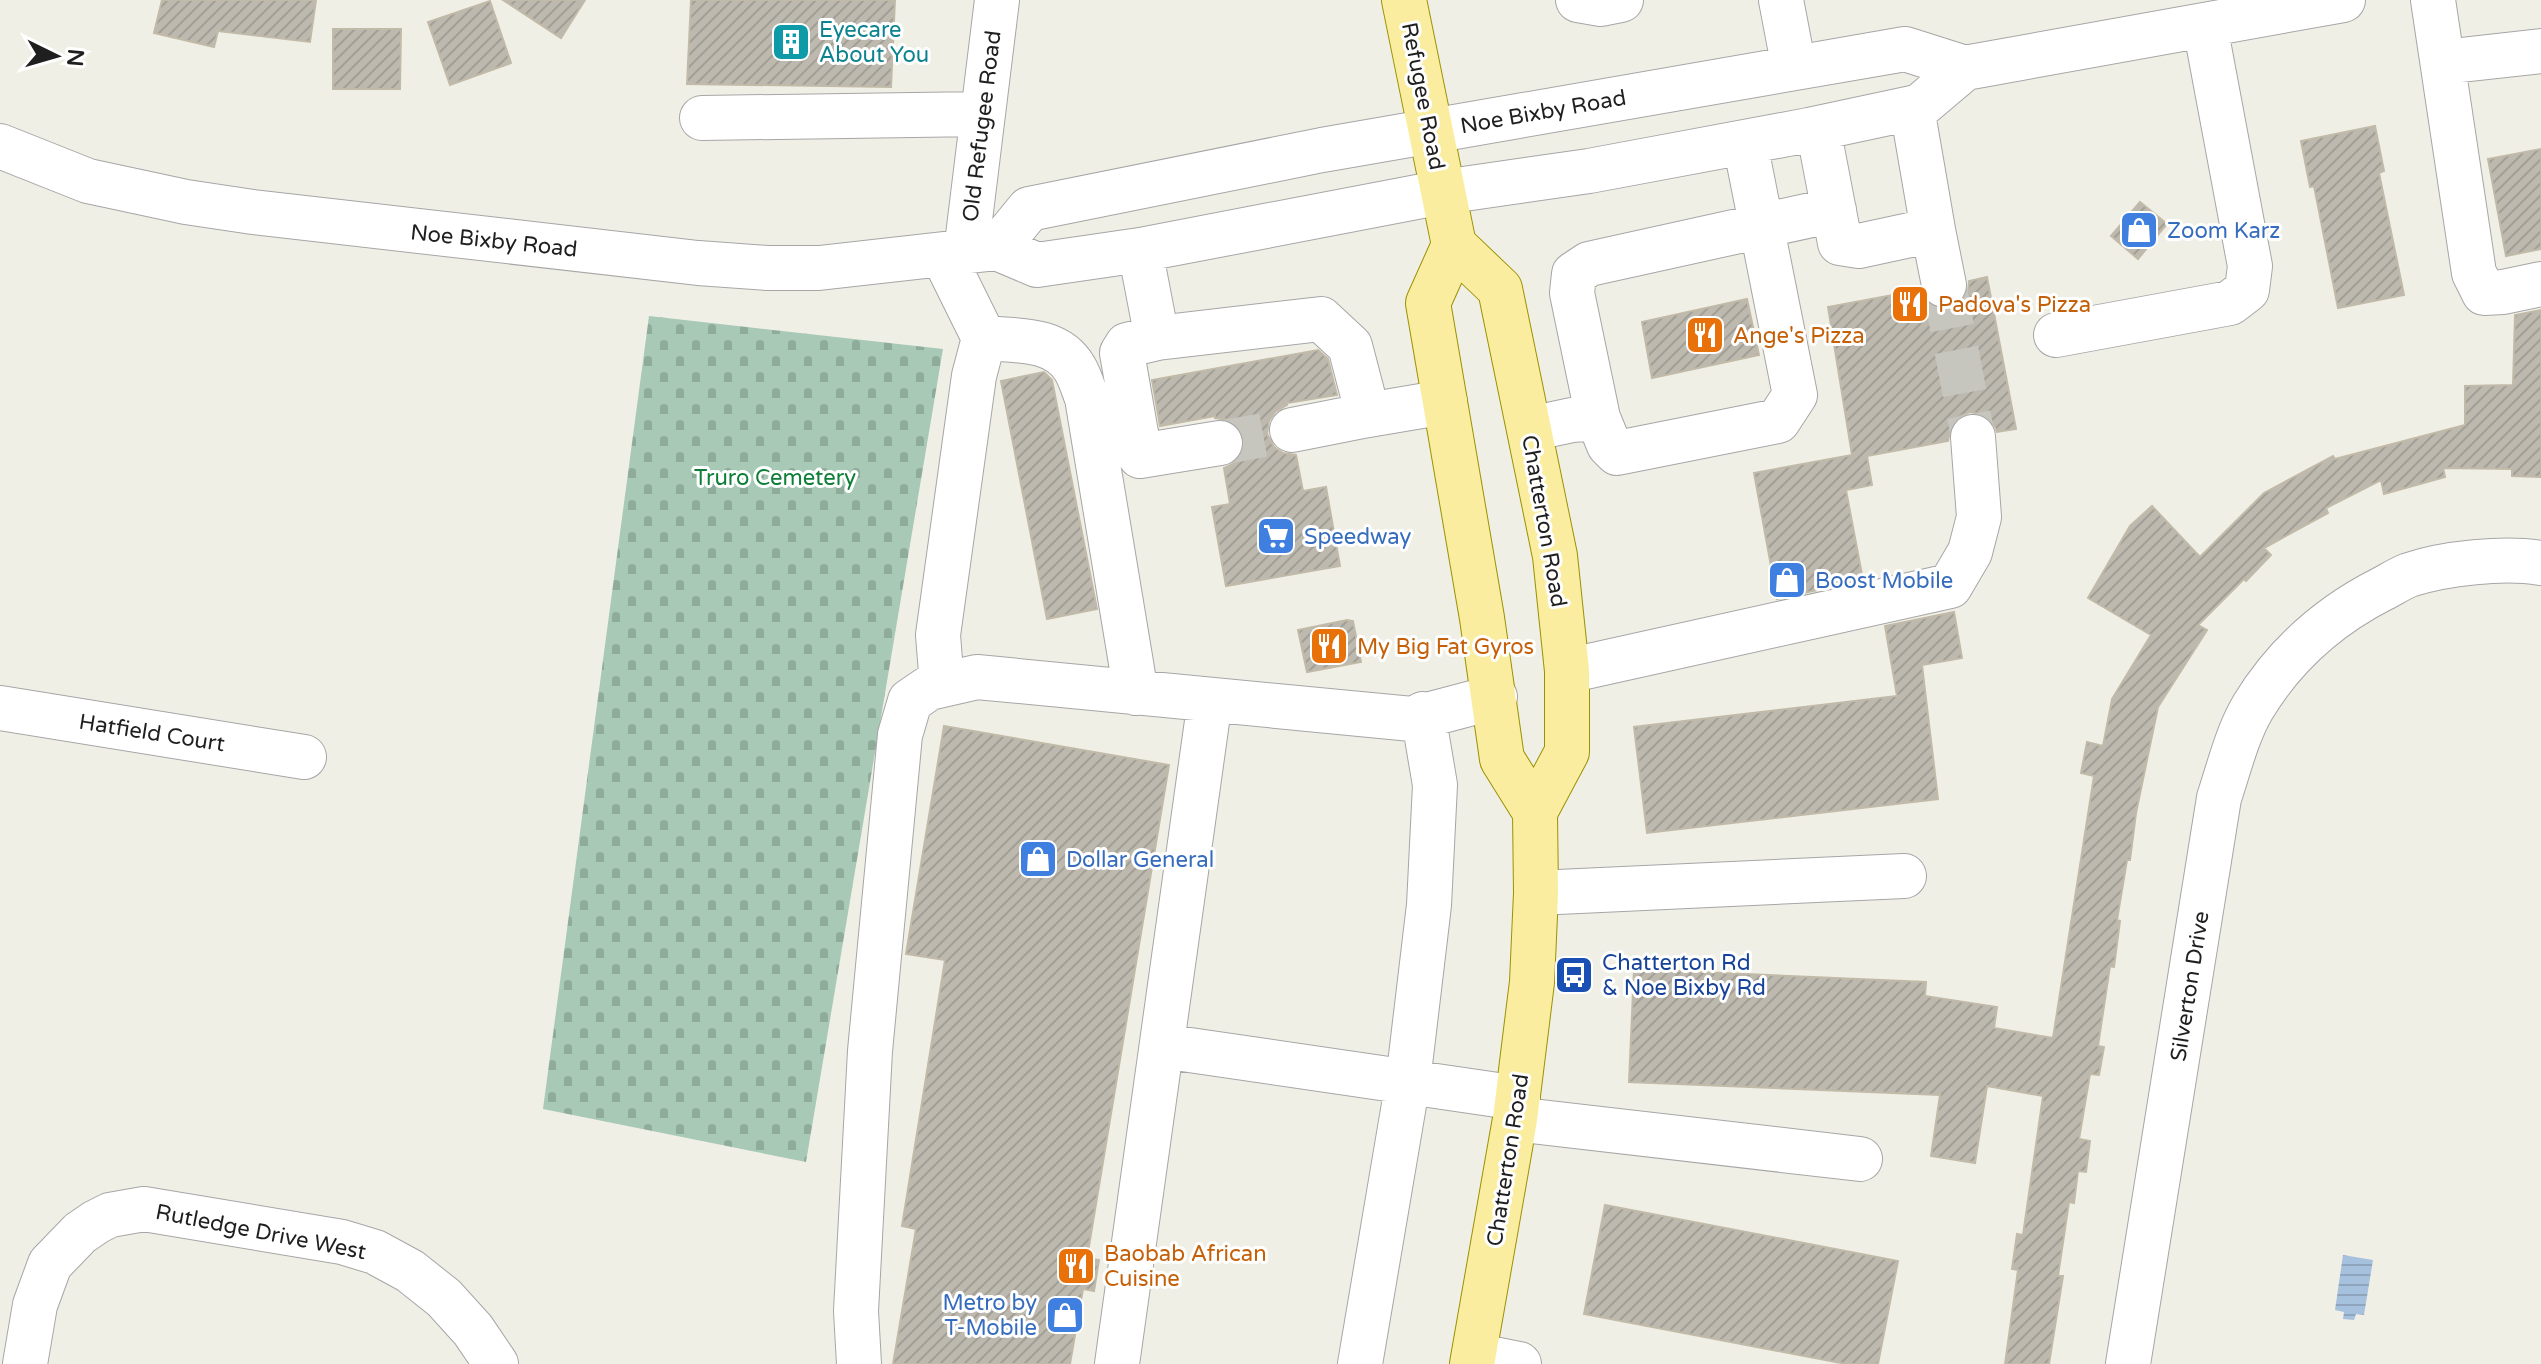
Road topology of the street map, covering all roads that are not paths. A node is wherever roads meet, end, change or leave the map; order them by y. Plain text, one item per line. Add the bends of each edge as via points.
1 (997, 0) edge
2 (1404, 0) edge
3 (1578, 0) edge
4 (1621, 0) edge
5 (1781, 0) edge
6 (2343, 0) edge
7 (2433, 0) edge
8 (2205, 26) junction
9 (2541, 51) edge
10 (2443, 62) junction
11 (1794, 68) junction
12 (1965, 68) junction
13 (1912, 108) junction
14 (981, 114) junction
15 (702, 118) dead end
16 (1818, 128) junction
17 (1431, 131) junction
18 (1745, 143) junction
19 (0, 146) edge
20 (1443, 192) junction
21 (1834, 210) junction
22 (1763, 226) junction
23 (1933, 230) junction
24 (1454, 245) junction
25 (1140, 250) junction
26 (969, 252) junction
27 (2541, 284) edge
28 (1944, 285) tunnel mouth
29 (2056, 335) dead end
30 (984, 338) junction
31 (1157, 338) junction
32 (1445, 402) junction
33 (1368, 415) junction
34 (1598, 418) junction
35 (1530, 429) junction
36 (1292, 430) tunnel mouth
37 (1973, 437) tunnel mouth
38 (1220, 443) tunnel mouth
39 (2541, 563) edge
40 (1567, 671) junction
41 (942, 685) junction
42 (1136, 693) junction
43 (1495, 697) junction
44 (1210, 700) junction
45 (0, 708) edge
46 (1423, 714) junction
47 (304, 757) dead end
48 (1535, 812) junction
49 (1904, 876) dead end
50 (1536, 893) junction
51 (1162, 1046) junction
52 (1408, 1081) junction
53 (1517, 1108) junction
54 (1860, 1159) dead end
55 (1473, 1359) edge
56 (25, 1364) edge
57 (496, 1364) edge
58 (859, 1364) edge
59 (1117, 1364) edge
60 (1360, 1364) edge
61 (1519, 1364) edge
62 (2128, 1364) edge

1 - 14 street, Old Refugee Road
2 - 17 main road, Refugee Road
3 - 4 street
5 - 11 street
6 - 8 street, Noe Bixby Road
7 - 10 street
8 - 12 street, Noe Bixby Road
8 - 29 street via 2250,266 2247,290 2230,303
9 - 10 street
10 - 27 street via 2474,273 2484,293
11 - 12 street, Noe Bixby Road via 1905,49
11 - 17 street, Noe Bixby Road
12 - 13 street, Noe Bixby Road
13 - 16 street, Noe Bixby Road
13 - 23 street
14 - 15 street
14 - 26 street, Old Refugee Road
16 - 18 street, Noe Bixby Road
16 - 21 street
17 - 20 main road, Refugee Road
17 - 26 street, Noe Bixby Road via 1029,209
18 - 20 street, Noe Bixby Road
18 - 22 street
19 - 26 street, Noe Bixby Road via 88,181 186,202 698,263 819,268
20 - 24 main road
20 - 25 street, Noe Bixby Road
21 - 22 street
21 - 23 street via 1840,243 1859,246
22 - 34 street via 1589,264 1574,274 1572,293
22 - 34 street via 1795,395 1778,421 1617,453
23 - 28 street
24 - 32 main road via 1428,303
24 - 35 main road, Chatterton Road via 1500,289
25 - 26 street, Noe Bixby Road via 1037,265
25 - 31 street
26 - 30 street
30 - 41 street via 974,376 938,635
30 - 42 street via 1037,342 1060,350 1075,368 1087,398
31 - 33 street via 1321,319 1350,346
31 - 38 street via 1127,345 1122,353 1140,456
32 - 33 street
32 - 43 main road
33 - 36 street
34 - 35 street
35 - 40 main road, Chatterton Road via 1555,556
37 - 40 street via 1979,517 1970,552 1950,586
39 - 62 street, Silverton Drive via 2465,564 2409,575 2359,601 2313,634 2253,708 2219,798
40 - 48 main road, Chatterton Road via 1567,752
41 - 42 street via 977,677
41 - 58 street via 910,701 900,735 870,1051 856,1311
42 - 44 street
43 - 46 street
43 - 48 main road via 1502,759
44 - 46 street via 1412,719
44 - 51 street
45 - 47 street, Hatfield Court
46 - 52 street via 1435,785 1429,905
48 - 50 main road, Chatterton Road
49 - 50 street
50 - 53 main road, Chatterton Road
51 - 52 street
51 - 59 street
52 - 53 street
52 - 60 street
53 - 54 street
53 - 55 main road, Chatterton Road
55 - 61 street
56 - 57 street, Rutledge Drive West via 35,1305 50,1264 80,1233 110,1215 144,1209 375,1252 444,1298

